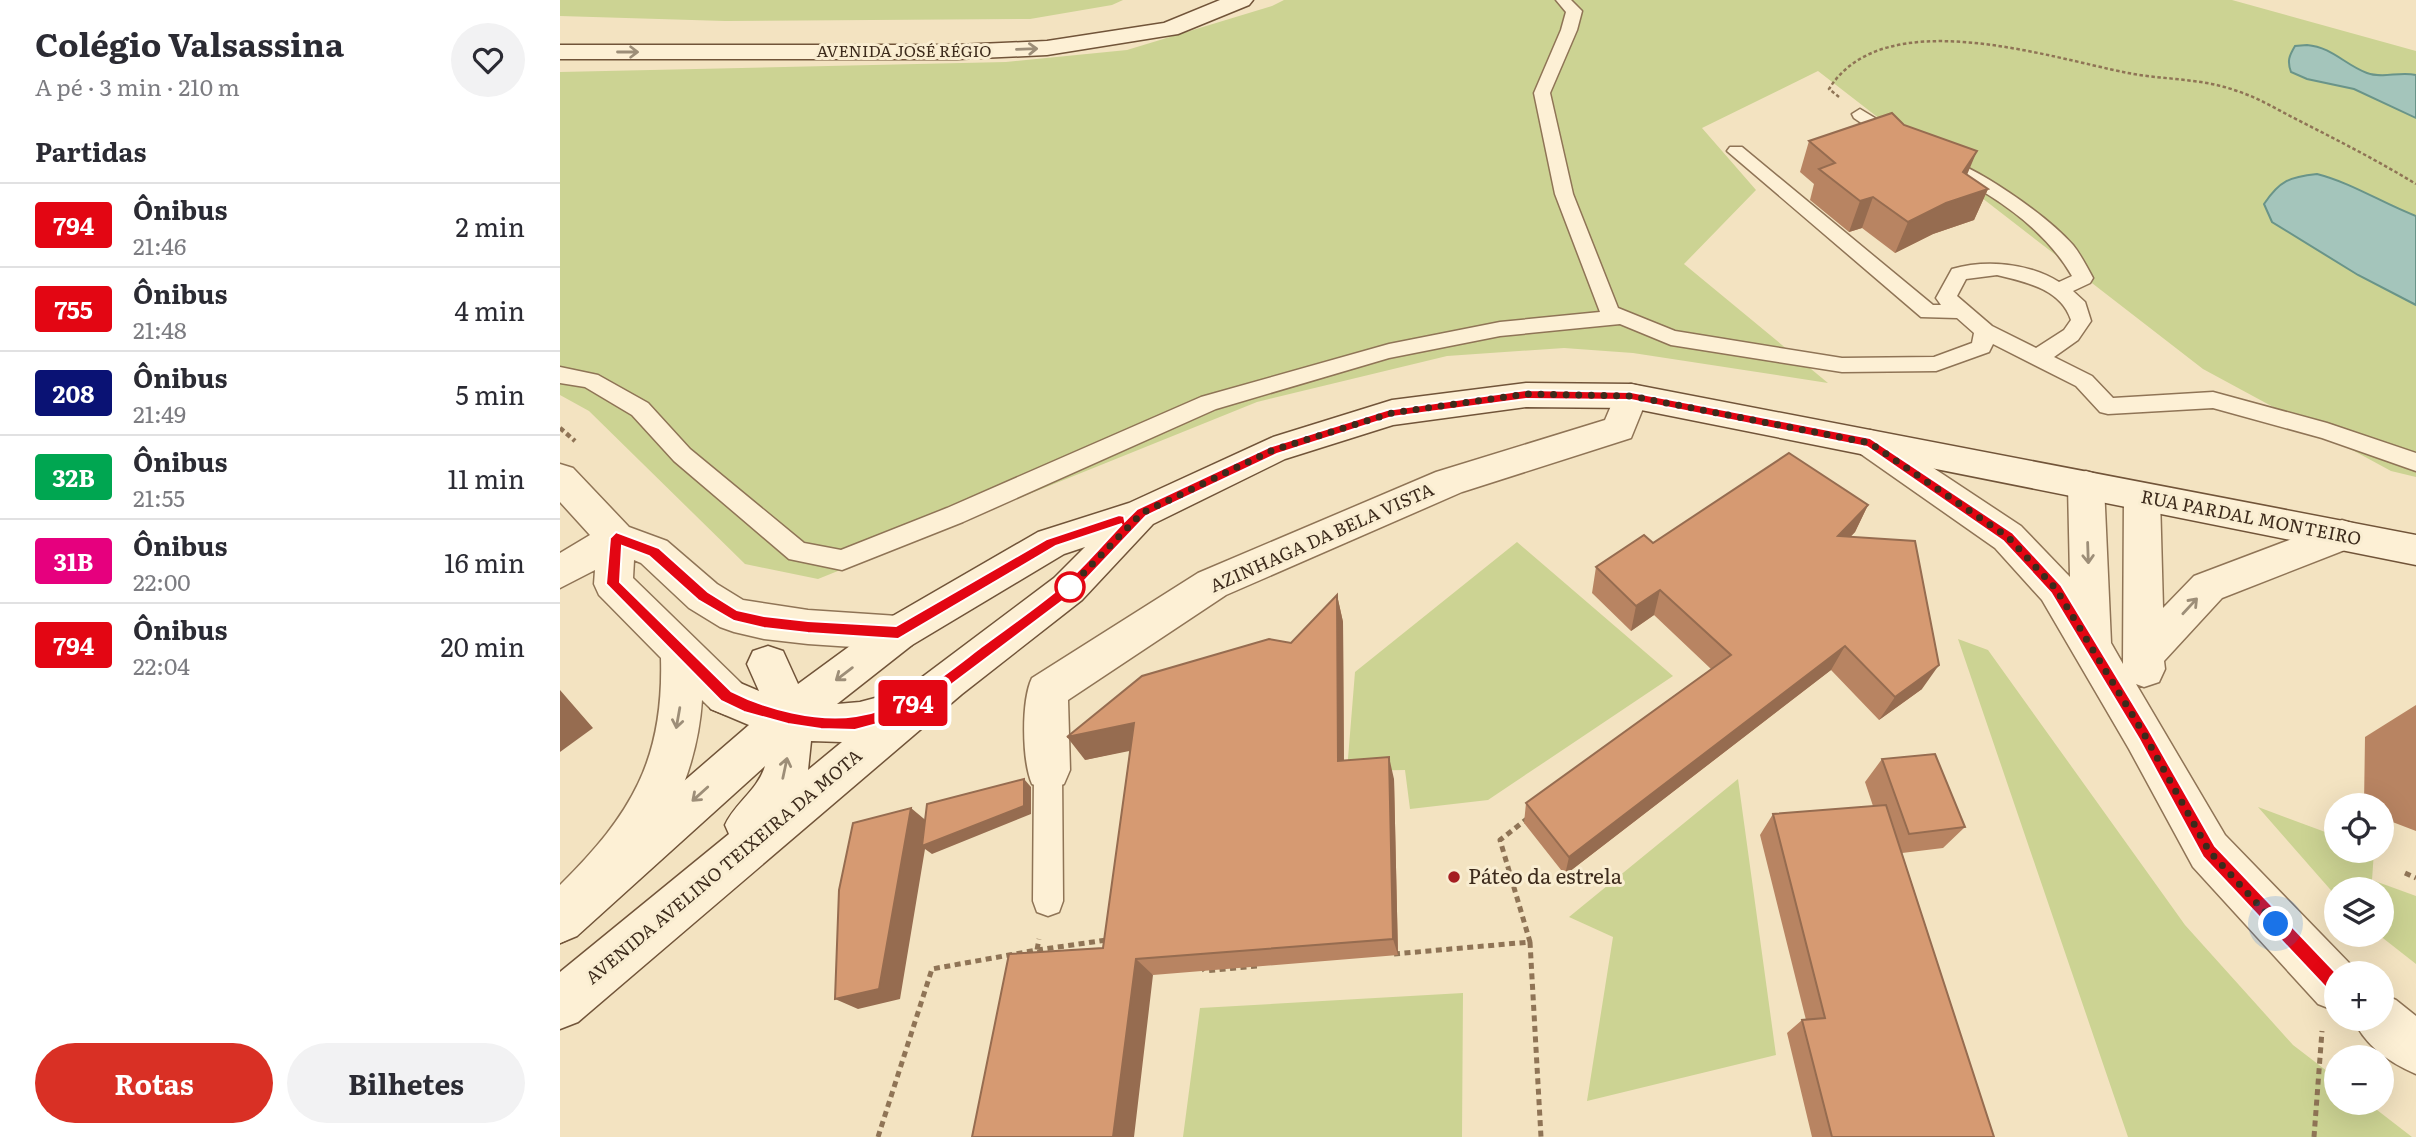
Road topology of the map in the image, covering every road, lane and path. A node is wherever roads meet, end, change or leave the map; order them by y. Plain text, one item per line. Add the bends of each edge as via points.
1 (1186, 0) edge
2 (1241, 0) edge
3 (1563, 0) edge
4 (560, 33) edge
5 (560, 52) edge
6 (1860, 114) joint
7 (1736, 151) dead end
8 (2416, 184) edge
9 (2058, 291) junction
10 (1961, 311) junction
11 (1623, 317) junction
12 (1985, 331) junction
13 (2038, 357) junction
14 (560, 375) edge
15 (1631, 396) junction
16 (1870, 443) junction
17 (2416, 462) edge
18 (560, 478) edge
19 (2086, 485) junction
20 (2142, 497) junction
21 (1142, 513) junction
22 (2342, 535) junction
23 (616, 538) junction
24 (2416, 550) edge
25 (560, 572) edge
26 (703, 596) junction
27 (898, 633) junction
28 (2091, 644) junction
29 (681, 650) junction
30 (2144, 656) junction
31 (947, 681) junction
32 (788, 718) junction
33 (2144, 734) junction
34 (1048, 770) joint
35 (1532, 815) edge
36 (2405, 873) dead end
37 (2416, 878) edge
38 (1048, 901) joint
39 (560, 919) edge
40 (1112, 939) edge
41 (1531, 942) junction
42 (1037, 950) junction
43 (1381, 955) edge
44 (1198, 963) edge
45 (1259, 966) edge
46 (2324, 974) edge
47 (560, 980) edge
48 (560, 1004) edge
49 (2326, 1031) edge
50 (2394, 1031) edge
51 (2416, 1048) edge
52 (878, 1137) edge
53 (1541, 1137) edge
54 (2314, 1137) edge

1 - 4 street, AVENIDA JOSÉ RÉGIO via 1154,12 1060,26 930,32
5 -> 2 street, AVENIDA JOSÉ RÉGIO via 1047,48 1169,29
3 - 11 lane via 1574,11 1572,21 1542,93 1564,194 1610,312
6 - 8 path via 1829,89 1841,71 1870,52 1913,43 2006,46 2129,74 2218,85 2258,99
6 - 9 lane via 1921,153 1978,179 2066,249 2083,278
7 - 10 lane via 1928,312
9 - 10 lane via 2040,279 1997,269 1959,273 1946,298
9 - 13 lane via 2075,303 2081,321 2071,335
10 - 12 lane
11 - 12 lane via 1671,338 1842,365 1937,364 1982,347
11 - 14 lane via 1500,329 1389,351 1209,403 842,560 797,552 682,455 640,409 590,380
12 - 13 lane
13 - 17 lane via 2084,381 2108,406 2213,400 2327,431
15 - 16 street, AVENIDA AVELINO TEIXEIRA DA MOTA
15 - 21 street, AVENIDA AVELINO TEIXEIRA DA MOTA via 1526,394 1392,413 1273,450
15 - 34 street, AZINHAGA DA BELA VISTA via 1619,429 1449,482 1212,584 1047,691
16 - 19 street, AVENIDA AVELINO TEIXEIRA DA MOTA
16 - 28 street via 2008,537 2056,589
18 - 23 street
19 - 20 street, RUA PARDAL MONTEIRO
19 -> 28 street
20 - 22 street, RUA PARDAL MONTEIRO
20 - 30 street
21 - 27 street, AVENIDA AVELINO TEIXEIRA DA MOTA via 1051,543
21 - 31 street, AVENIDA AVELINO TEIXEIRA DA MOTA via 1068,589
22 - 24 street, RUA PARDAL MONTEIRO
30 -> 22 street via 2208,587
23 - 25 street
23 - 26 street via 654,552
23 - 29 street via 613,584
26 - 27 street via 734,615 764,622
26 - 32 street via 768,664
27 -> 32 street, AVENIDA AVELINO TEIXEIRA DA MOTA
28 - 33 street
29 - 32 street via 726,696
29 -> 39 street via 678,721 670,761 652,802 610,867
30 - 33 street
31 - 32 street via 892,713 855,723
31 - 48 street, AVENIDA AVELINO TEIXEIRA DA MOTA
32 -> 39 street, AVENIDA AVELINO TEIXEIRA DA MOTA
47 -> 32 street via 739,835 772,800 784,776
33 - 46 street via 2209,851
34 - 38 lane
35 - 41 path via 1500,840
36 - 37 path
38 - 42 path
40 - 42 path
41 - 43 path
41 - 53 path
42 - 52 path via 932,969
44 - 45 path via 1205,971
49 - 54 path
50 - 51 street

